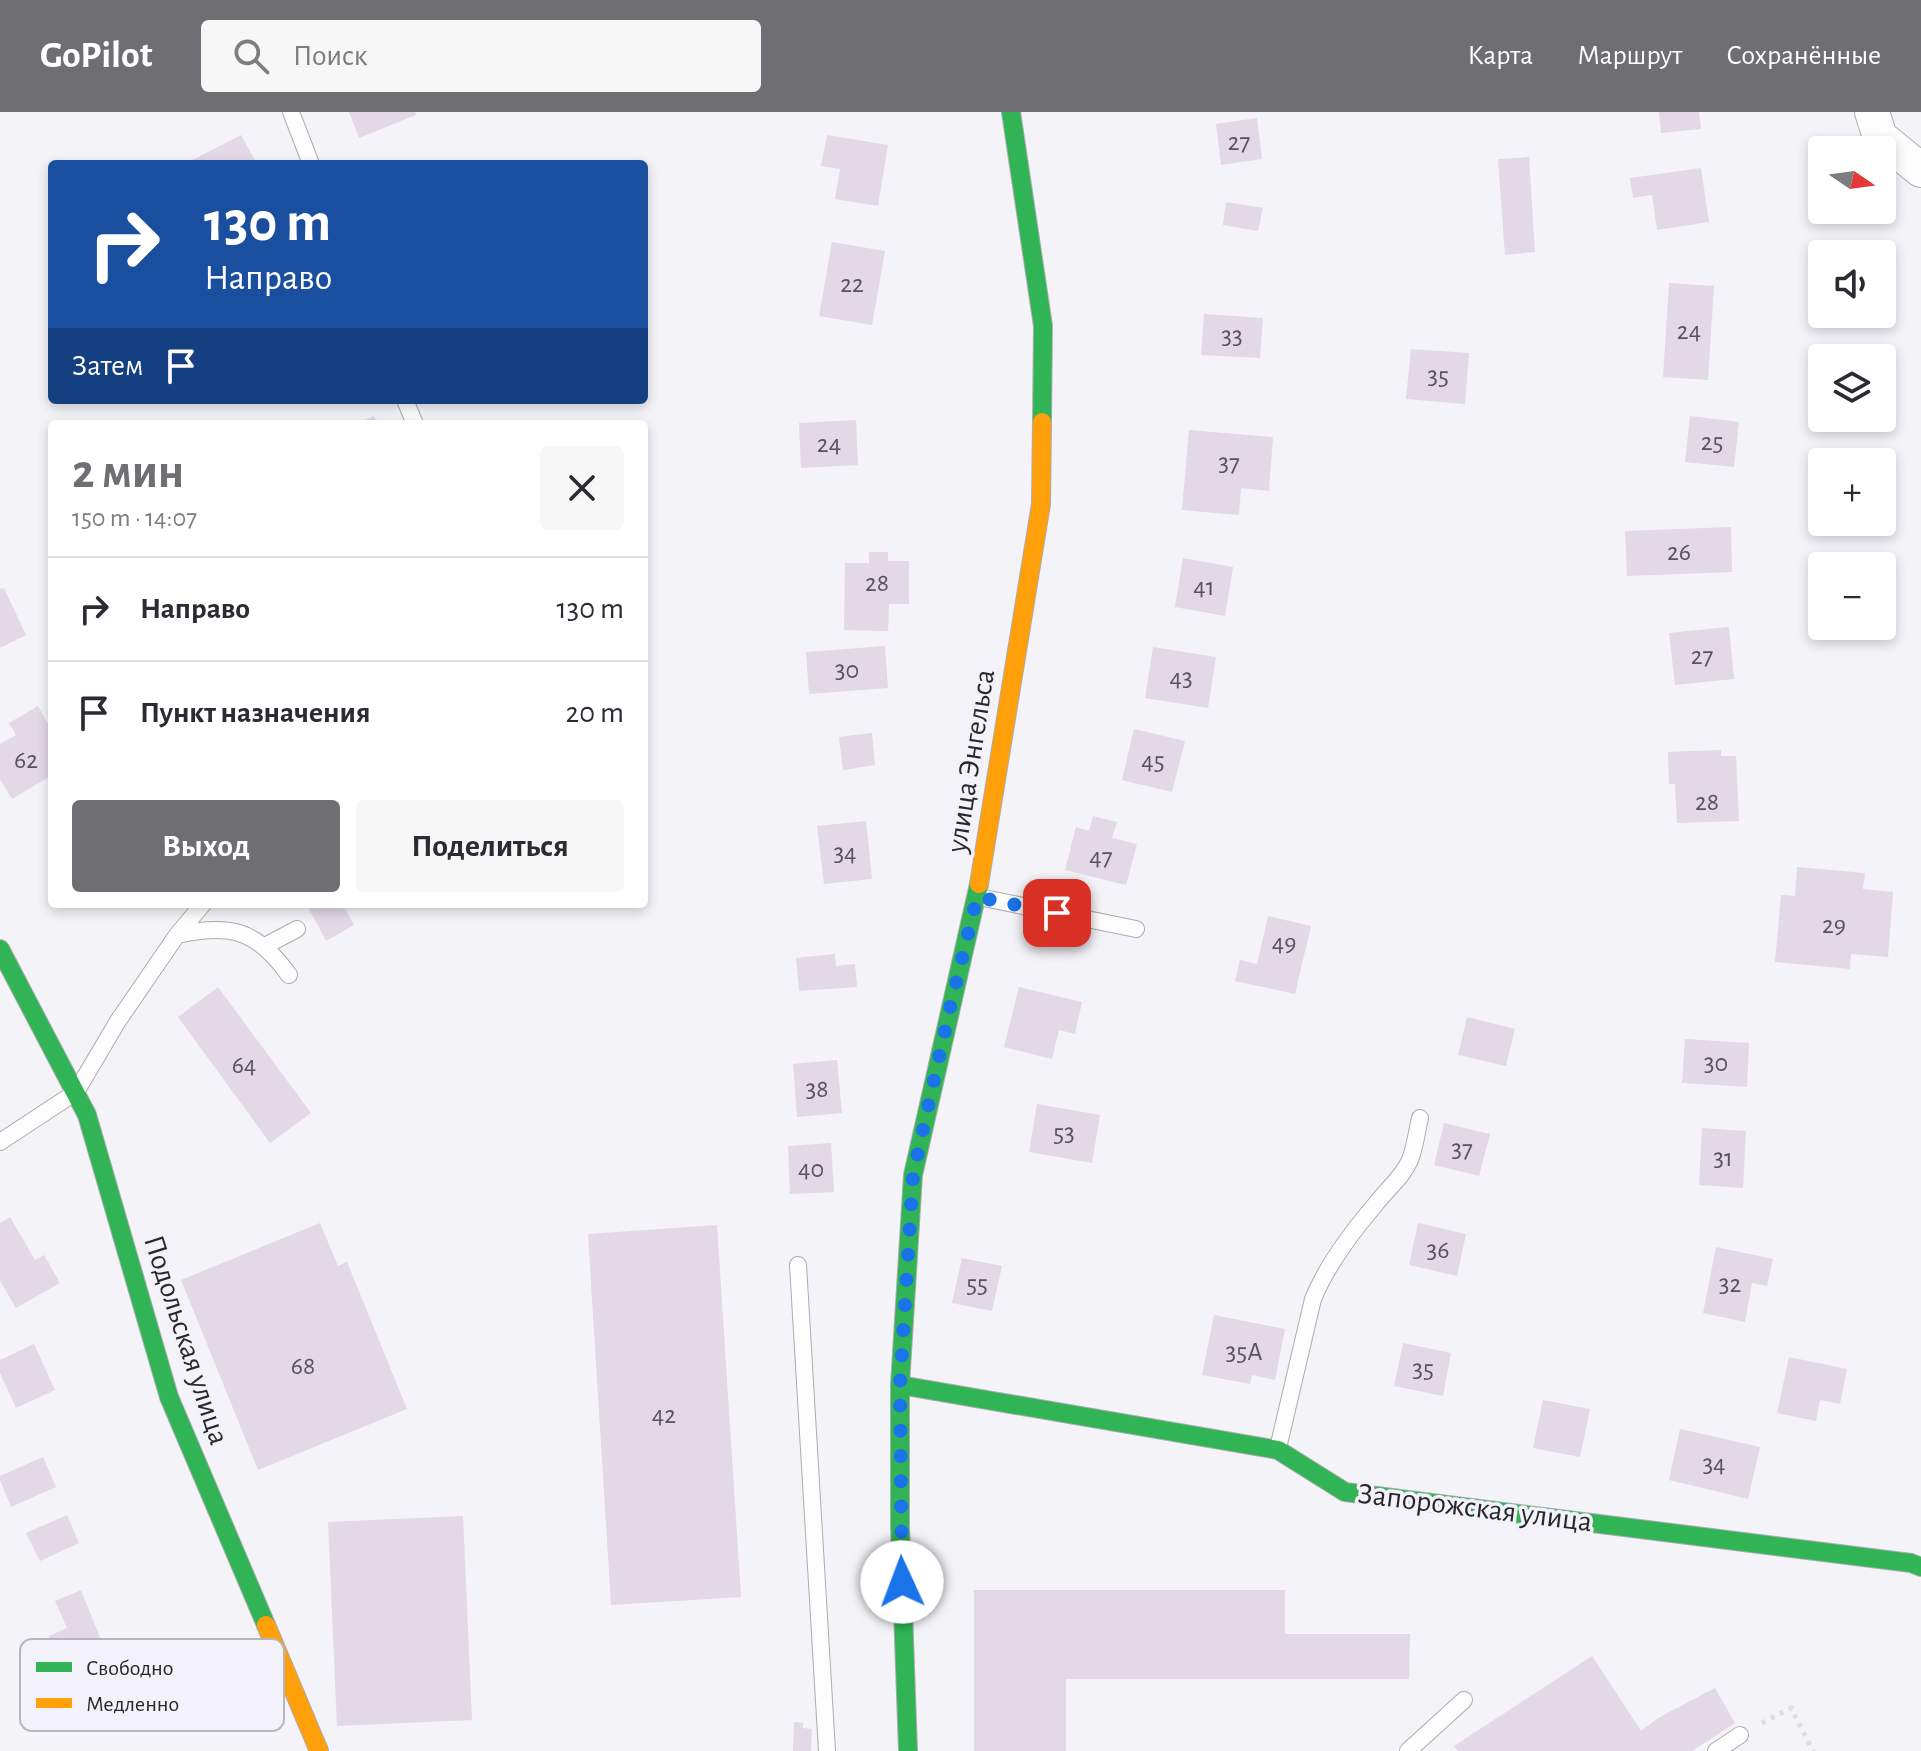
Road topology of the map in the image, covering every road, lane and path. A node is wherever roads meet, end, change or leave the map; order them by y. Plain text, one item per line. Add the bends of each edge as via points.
1 (291, 112) edge
2 (1011, 112) edge
3 (1872, 112) edge
4 (309, 160) edge
5 (1921, 170) edge
6 (977, 897) junction
7 (200, 908) edge
8 (297, 929) dead end
9 (1136, 929) dead end
10 (177, 935) junction
11 (265, 946) junction
12 (0, 949) edge
13 (289, 975) dead end
14 (76, 1092) junction
15 (1420, 1118) dead end
16 (0, 1142) edge
17 (798, 1265) dead end
18 (900, 1385) junction
19 (1278, 1450) junction
20 (1921, 1567) edge
21 (272, 1639) edge
22 (284, 1668) edge
23 (1464, 1700) dead end
24 (1740, 1735) joint
25 (319, 1751) edge
26 (827, 1751) edge
27 (908, 1751) edge
28 (1408, 1751) edge
29 (1716, 1751) edge
30 (1813, 1751) edge

1 - 4 lane
2 - 6 street, улица Энгельса via 1043,326 1041,504
3 - 5 street via 1880,137
6 - 9 lane
6 - 18 street, улица Энгельса via 913,1175
7 - 10 lane
8 - 11 lane
10 - 11 lane via 214,929 248,936
10 - 14 lane
11 - 13 lane
12 - 14 street, Подольская улица
14 - 16 lane
14 - 21 street, Подольская улица via 169,1397
15 - 19 lane via 1399,1178 1319,1283
17 - 26 lane
18 - 19 street, Запорожская улица
18 - 27 street, улица Энгельса
19 - 20 street, Запорожская улица via 1345,1492
22 - 25 street, Подольская улица
23 - 28 lane
24 - 29 lane
24 - 30 path via 1791,1708

